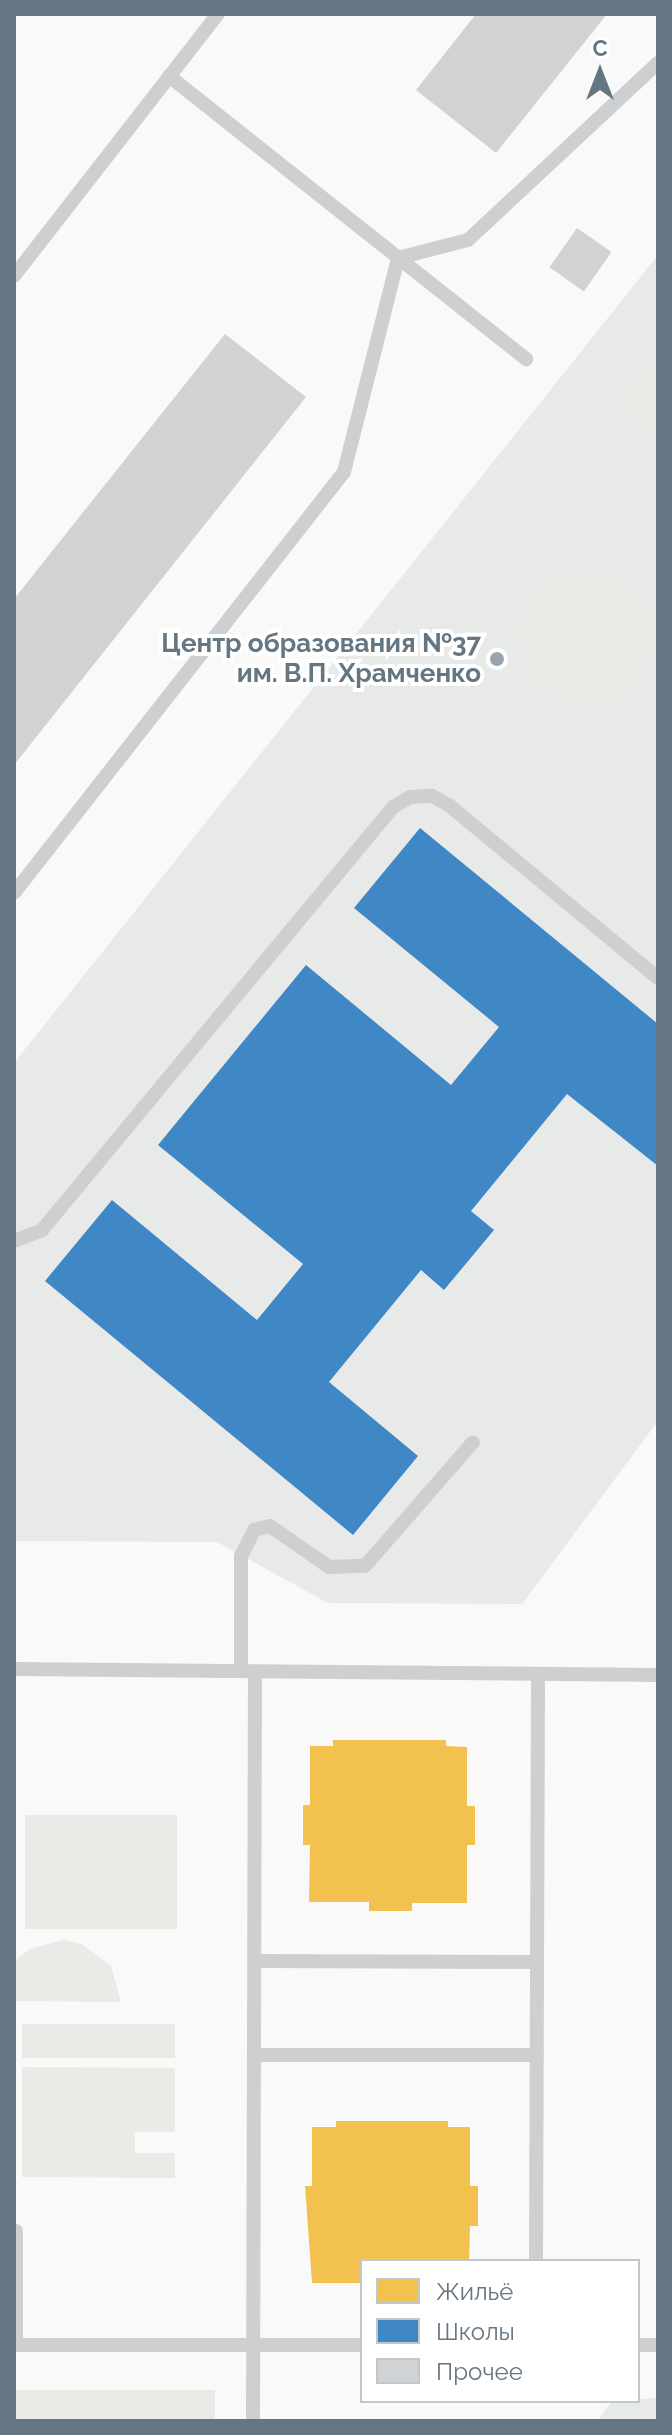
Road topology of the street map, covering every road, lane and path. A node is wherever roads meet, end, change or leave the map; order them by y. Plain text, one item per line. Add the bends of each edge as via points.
1 (218, 14) edge
2 (658, 63) edge
3 (169, 76) junction
4 (398, 258) junction
5 (14, 276) edge
6 (526, 359) dead end
7 (14, 893) edge
8 (658, 978) edge
9 (14, 1241) edge
10 (473, 1442) dead end
11 (14, 1669) edge
12 (248, 1671) junction
13 (538, 1674) junction
14 (658, 1675) edge
15 (254, 1961) junction
16 (537, 1962) junction
17 (254, 2055) junction
18 (537, 2055) junction
19 (16, 2231) edge
20 (536, 2259) edge
21 (15, 2345) edge
22 (253, 2345) junction
23 (360, 2345) edge
24 (253, 2421) edge

1 - 3 lane
2 - 4 lane via 468,240
3 - 4 lane
3 - 5 lane
4 - 6 lane
4 - 7 lane via 344,472
8 - 9 lane via 450,806 432,796 410,797 393,807 42,1230
10 - 12 lane via 365,1566 329,1567 270,1526 254,1530 241,1556
11 - 12 lane
12 - 13 lane
12 - 15 lane
13 - 14 lane
13 - 16 lane
15 - 16 lane
15 - 17 lane
16 - 18 lane
17 - 18 lane
17 - 22 lane
18 - 20 lane
19 - 21 lane
21 - 22 lane
22 - 23 lane
22 - 24 lane

